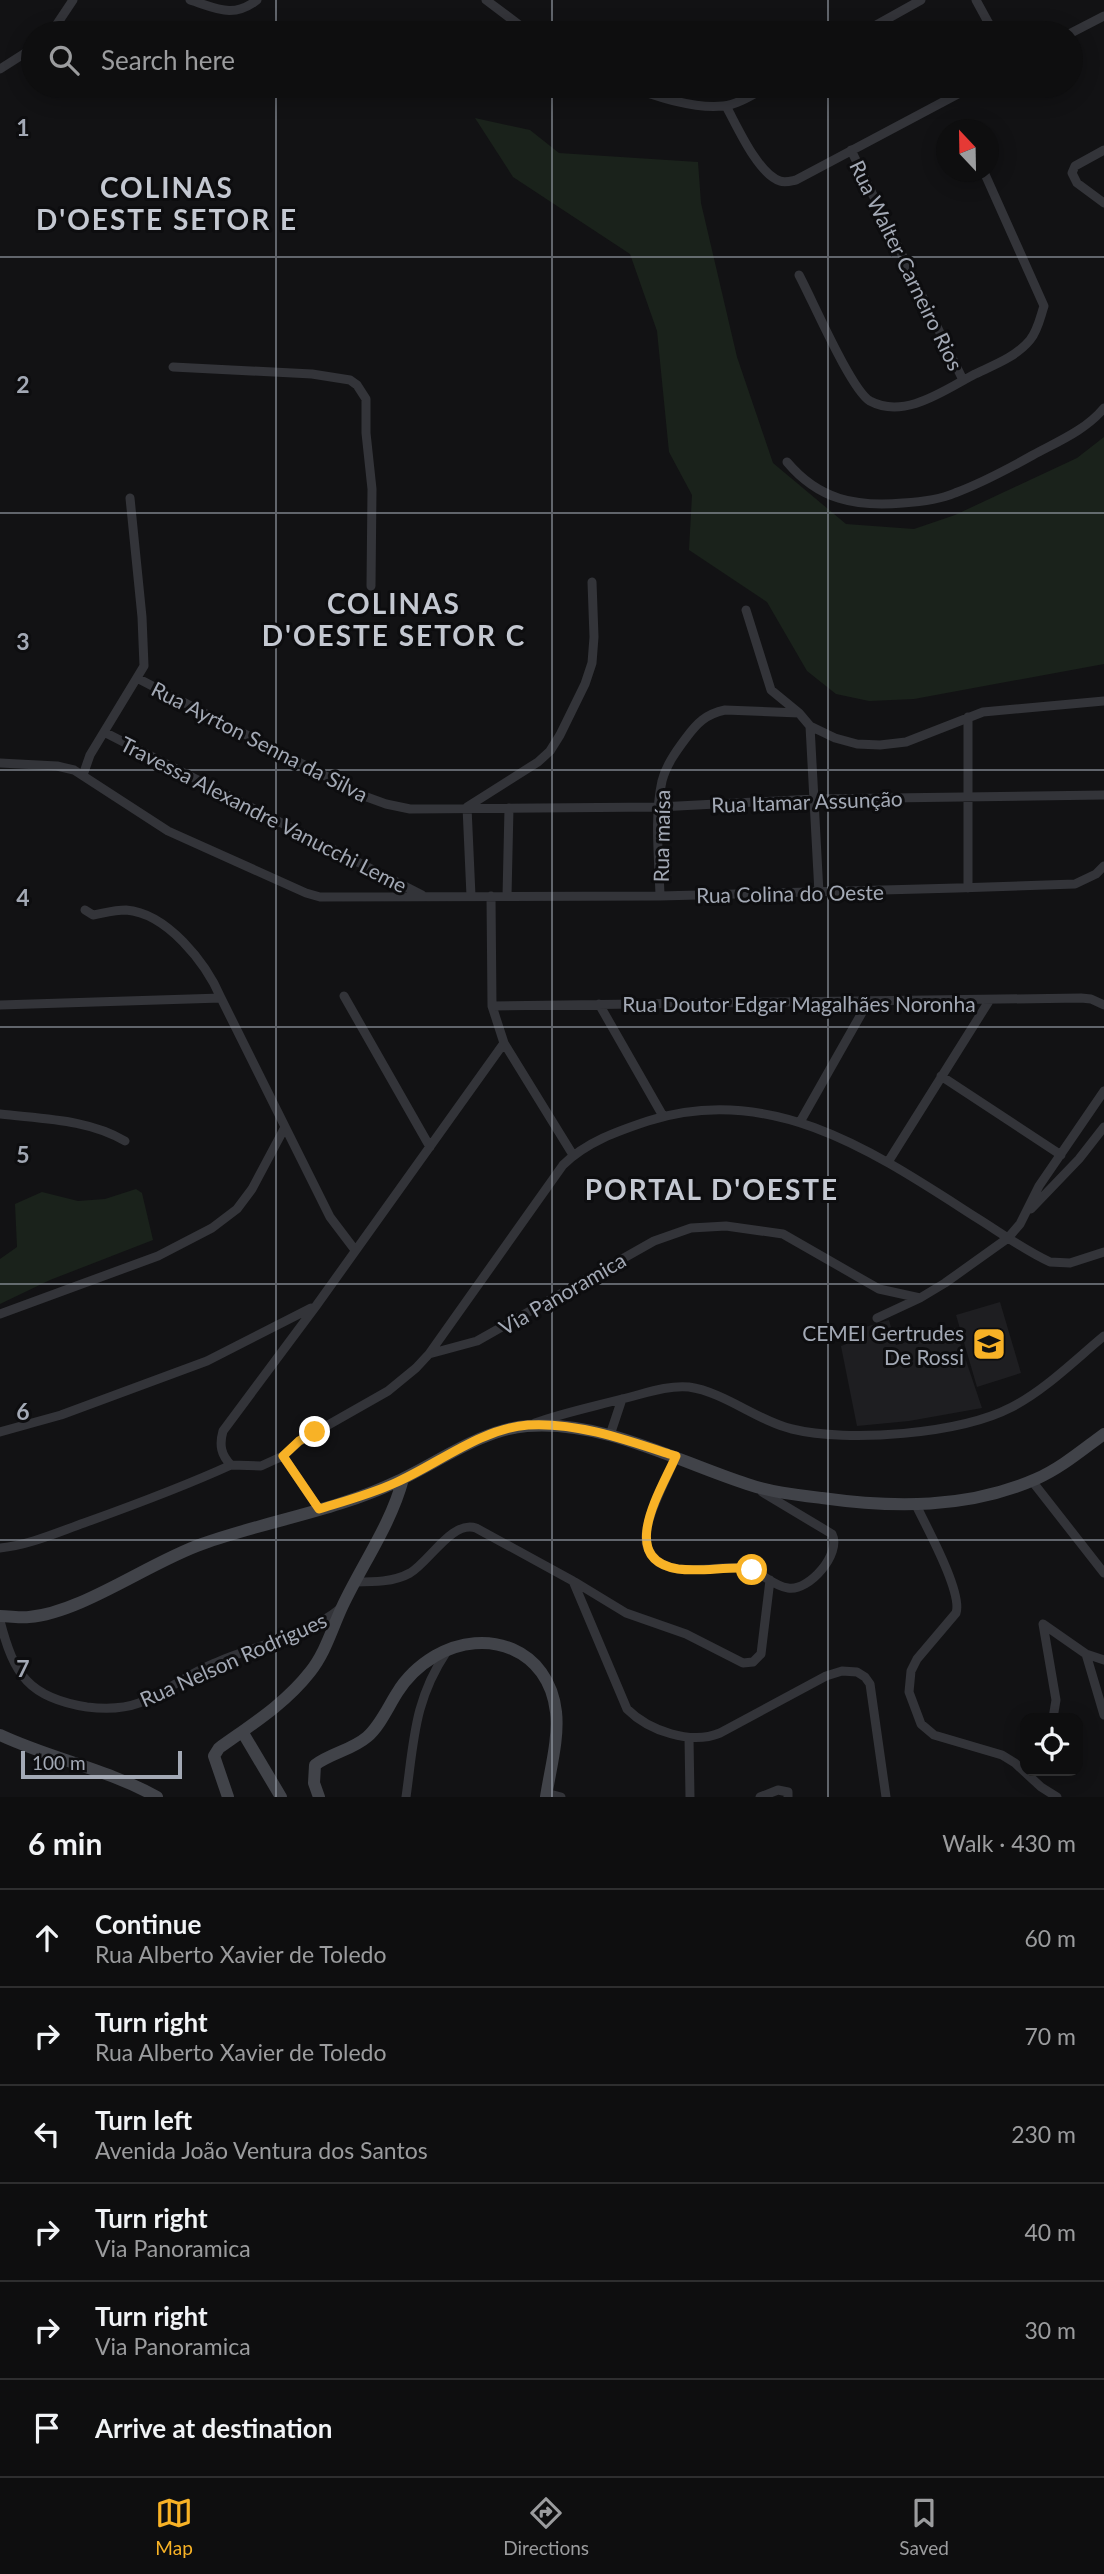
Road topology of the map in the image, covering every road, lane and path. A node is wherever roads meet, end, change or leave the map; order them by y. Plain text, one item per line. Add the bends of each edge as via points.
1 (73, 0) edge
2 (190, 0) edge
3 (257, 0) edge
4 (486, 0) edge
5 (921, 0) edge
6 (976, 0) edge
7 (1104, 16) edge
8 (59, 21) edge
9 (514, 21) edge
10 (883, 21) edge
11 (987, 21) edge
12 (1083, 27) edge
13 (21, 56) edge
14 (0, 69) edge
15 (666, 98) edge
16 (743, 98) edge
17 (950, 98) edge
18 (726, 106) junction
19 (851, 150) junction
20 (1104, 150) edge
21 (988, 182) edge
22 (1104, 203) edge
23 (799, 275) dead end
24 (173, 367) dead end
25 (963, 380) junction
26 (1104, 408) edge
27 (788, 462) dead end
28 (130, 498) dead end
29 (592, 582) dead end
30 (371, 586) dead end
31 (746, 610) dead end
32 (137, 678) junction
33 (1104, 701) edge
34 (799, 713) junction
35 (968, 717) junction
36 (810, 726) junction
37 (104, 732) junction
38 (0, 763) edge
39 (83, 775) junction
40 (1104, 795) edge
41 (968, 796) junction
42 (815, 799) junction
43 (467, 807) junction
44 (659, 807) junction
45 (509, 808) junction
46 (1104, 866) edge
47 (968, 888) junction
48 (819, 893) junction
49 (424, 895) junction
50 (507, 896) junction
51 (660, 896) junction
52 (471, 897) junction
53 (491, 897) junction
54 (85, 910) dead end
55 (344, 996) dead end
56 (221, 998) junction
57 (989, 1001) junction
58 (868, 1002) junction
59 (599, 1004) junction
60 (1104, 1004) edge
61 (0, 1006) edge
62 (492, 1006) junction
63 (504, 1043) junction
64 (941, 1076) junction
65 (1104, 1091) edge
66 (0, 1114) edge
67 (663, 1116) junction
68 (800, 1122) junction
69 (285, 1127) junction
70 (1104, 1127) edge
71 (125, 1141) dead end
72 (430, 1147) junction
73 (573, 1155) junction
74 (1060, 1155) junction
75 (888, 1162) junction
76 (1024, 1214) junction
77 (1008, 1238) junction
78 (355, 1250) junction
79 (1104, 1252) edge
80 (920, 1298) junction
81 (316, 1306) junction
82 (0, 1314) edge
83 (877, 1318) dead end
84 (1104, 1336) edge
85 (429, 1354) junction
86 (622, 1399) junction
87 (530, 1425) junction
88 (0, 1432) edge
89 (1104, 1434) edge
90 (610, 1435) junction
91 (283, 1456) junction
92 (676, 1456) junction
93 (231, 1465) junction
94 (403, 1479) junction
95 (1032, 1481) junction
96 (750, 1485) junction
97 (916, 1505) junction
98 (319, 1509) junction
99 (0, 1548) edge
100 (1100, 1562) edge
101 (1104, 1573) edge
102 (769, 1580) junction
103 (573, 1581) junction
104 (355, 1582) junction
105 (342, 1606) junction
106 (0, 1618) edge
107 (448, 1649) junction
108 (1086, 1654) junction
109 (1104, 1660) edge
110 (1054, 1713) edge
111 (1104, 1716) edge
112 (243, 1733) junction
113 (0, 1735) edge
114 (689, 1738) junction
115 (1020, 1767) edge
116 (1031, 1776) edge
117 (788, 1794) edge
118 (546, 1795) edge
119 (156, 1797) edge
120 (228, 1797) edge
121 (281, 1797) edge
122 (319, 1797) edge
123 (406, 1797) edge
124 (561, 1797) edge
125 (690, 1797) edge
126 (760, 1797) edge
127 (886, 1797) edge
128 (1057, 1797) edge

1 - 8 street
2 - 3 street via 229,12
4 - 9 street
5 - 10 street
6 - 11 street
7 - 12 street
13 - 14 street
15 - 18 street
16 - 18 street
17 - 19 street
18 - 19 street via 761,166 780,182 796,180
19 - 25 street, Rua Walter Carneiro Rios
20 - 22 street via 1074,166 1072,173 1077,183
21 - 25 street via 1044,306 1036,331 1017,353
23 - 25 street via 852,380 868,400 884,406 920,402
24 - 30 street via 312,373 357,385 366,399 372,489
26 - 27 street via 1046,448 955,494 933,500 854,503 810,485
28 - 32 street via 144,657
29 - 43 street via 592,663 560,735 538,761
31 - 34 street via 771,690
32 - 37 street
32 - 43 street, Rua Ayrton Senna da Silva via 364,796 410,809
33 - 35 street
34 - 36 street
34 - 44 street, Rua maísa via 725,710 698,721 662,779
35 - 36 street via 906,742 880,745 857,744
35 - 41 street
36 - 42 street
37 - 39 street
37 - 49 street, Travessa Alexandre Vanucchi Leme
38 - 39 street via 57,766
39 - 49 street, Rua Colina do Oeste via 168,831 306,893 334,898
40 - 41 street, Rua Itamar Assunção
41 - 42 street, Rua Itamar Assunção
41 - 47 street
42 - 44 street, Rua Itamar Assunção
42 - 48 street
43 - 45 street, Rua Ayrton Senna da Silva
43 - 52 street
44 - 45 street, Rua Itamar Assunção
44 - 51 street, Rua maísa
45 - 50 street
46 - 47 street, Rua Colina do Oeste via 1075,884
47 - 48 street, Rua Colina do Oeste
48 - 51 street, Rua Colina do Oeste
49 - 52 street, Rua Colina do Oeste
50 - 51 street, Rua Colina do Oeste
50 - 53 street, Rua Colina do Oeste
52 - 53 street, Rua Colina do Oeste
53 - 62 street
54 - 56 street via 93,915 126,910 151,918 192,951
55 - 72 street
56 - 61 street
56 - 69 street
57 - 58 street, Rua Doutor Edgar Magalhães Noronha
57 - 60 street, Rua Doutor Edgar Magalhães Noronha via 1081,998
57 - 64 street
58 - 59 street, Rua Doutor Edgar Magalhães Noronha
58 - 68 street
59 - 62 street, Rua Doutor Edgar Magalhães Noronha
59 - 67 street
62 - 63 street
63 - 72 street
63 - 73 street
64 - 74 street
64 - 75 street
65 - 74 street
66 - 71 street via 71,1122
67 - 68 street via 719,1110
67 - 73 street
68 - 75 street via 824,1129
69 - 78 street via 330,1217
69 - 82 street via 252,1189 237,1209 212,1228 158,1256
70 - 76 street
72 - 78 street
73 - 85 street
74 - 76 street
75 - 77 street
76 - 77 street
77 - 79 street via 1049,1262 1070,1262
77 - 80 street
78 - 81 street
80 - 83 street
80 - 85 street, Via Panoramica via 879,1289 783,1234 726,1226 691,1228 654,1241 477,1341
81 - 88 street via 207,1361 61,1415
81 - 93 street via 223,1431 221,1451
84 - 86 street via 1009,1409 977,1420 901,1433 848,1435 790,1429 692,1388 658,1389
85 - 91 street, Via Panoramica via 395,1387 299,1441
86 - 87 street
86 - 90 street
87 - 90 main road
87 - 94 main road via 496,1433
89 - 95 main road
90 - 92 main road
91 - 93 street via 261,1465
91 - 98 street
92 - 96 main road
92 - 102 street via 645,1529 653,1557 677,1569 744,1568
93 - 99 street via 151,1499
94 - 98 main road
94 - 104 main road via 397,1502
95 - 97 main road via 968,1498
95 - 100 street
96 - 97 main road via 850,1502
96 - 102 street via 835,1537 833,1549 814,1579 797,1588
97 - 115 street via 949,1575 958,1607 911,1671 909,1692 921,1724 934,1735 1002,1755
98 - 106 main road via 202,1544 61,1609 31,1617
100 - 101 street
102 - 103 street via 761,1654 743,1663 686,1634 626,1613
103 - 104 street via 470,1526 454,1532 407,1574
103 - 114 street via 627,1709 642,1721
104 - 105 main road
105 - 106 street, Rua Nelson Rodrigues via 303,1632 213,1663 138,1703 117,1708 66,1703 31,1686 6,1645
105 - 112 main road via 310,1673
107 - 118 main road via 506,1645 539,1668 556,1714
107 - 122 main road via 409,1677 368,1737 315,1765
107 - 123 street via 422,1698
108 - 109 street
108 - 110 street via 1043,1624 1056,1700
108 - 111 street
112 - 120 main road via 214,1756
112 - 121 main road
113 - 119 main road via 130,1782
114 - 125 street
114 - 127 street via 720,1733 826,1676 856,1672 865,1677 873,1694
116 - 128 street
117 - 126 street via 778,1790
118 - 124 street

